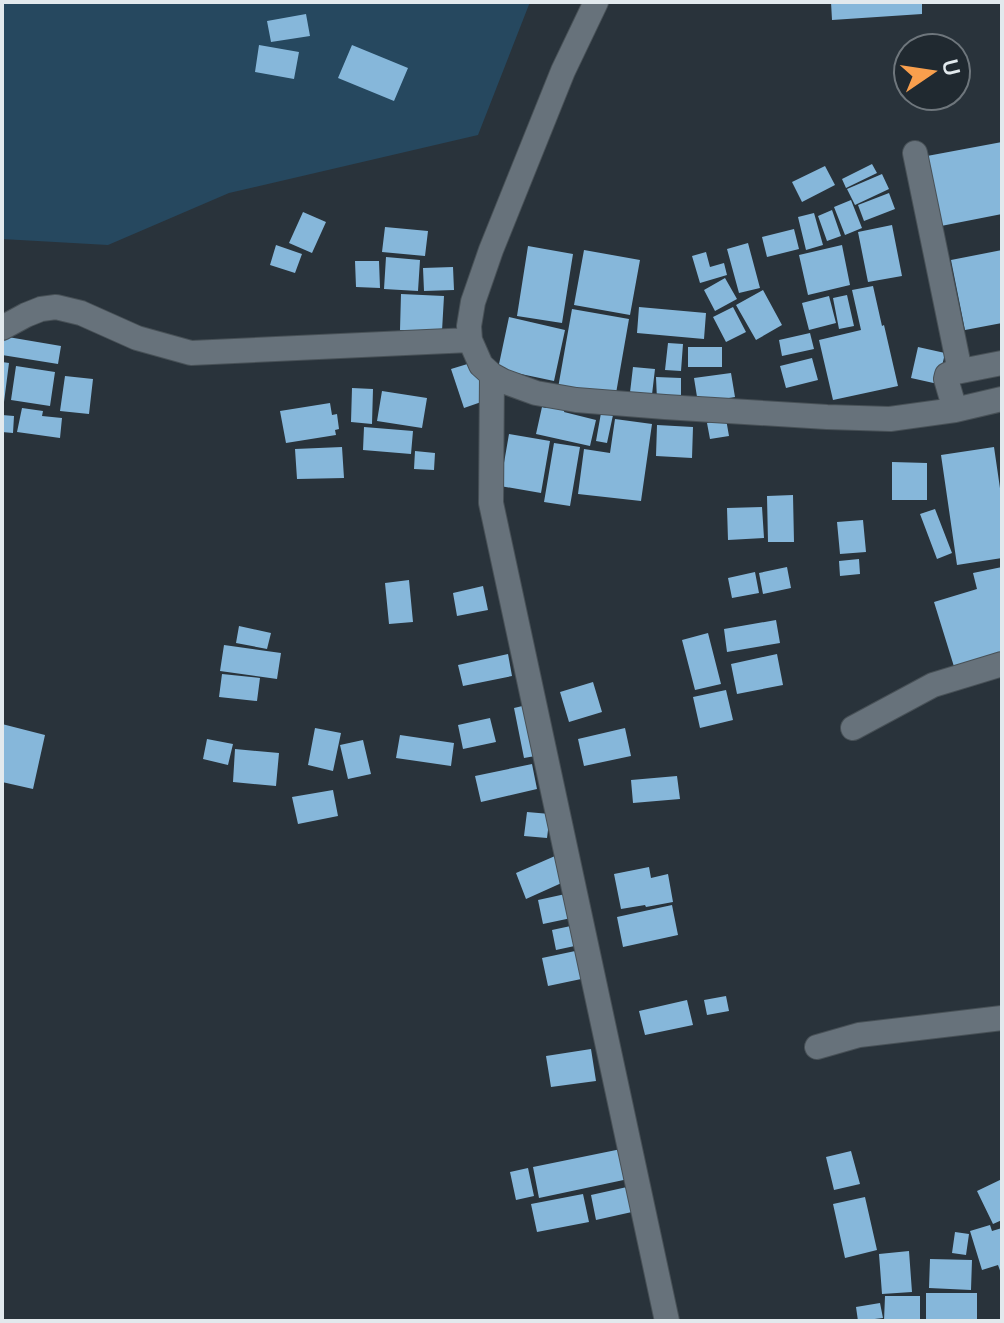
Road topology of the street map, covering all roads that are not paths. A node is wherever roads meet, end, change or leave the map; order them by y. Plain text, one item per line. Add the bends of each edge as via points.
1 (596, 2) edge
2 (915, 153) dead end
3 (2, 328) edge
4 (470, 340) junction
5 (1002, 363) edge
6 (960, 371) junction
7 (492, 375) junction
8 (1002, 399) edge
9 (955, 410) junction
10 (1002, 664) edge
11 (853, 728) dead end
12 (1002, 1018) edge
13 (817, 1047) dead end
14 (667, 1321) edge

1 - 4 street via 491,250 473,302
2 - 6 street
3 - 4 street via 56,307 191,353
4 - 7 street
5 - 6 street
6 - 9 street via 946,379
7 - 9 street via 536,393 603,403 890,419
7 - 14 street via 491,503
8 - 9 street
10 - 11 street via 933,685
12 - 13 street via 859,1035

